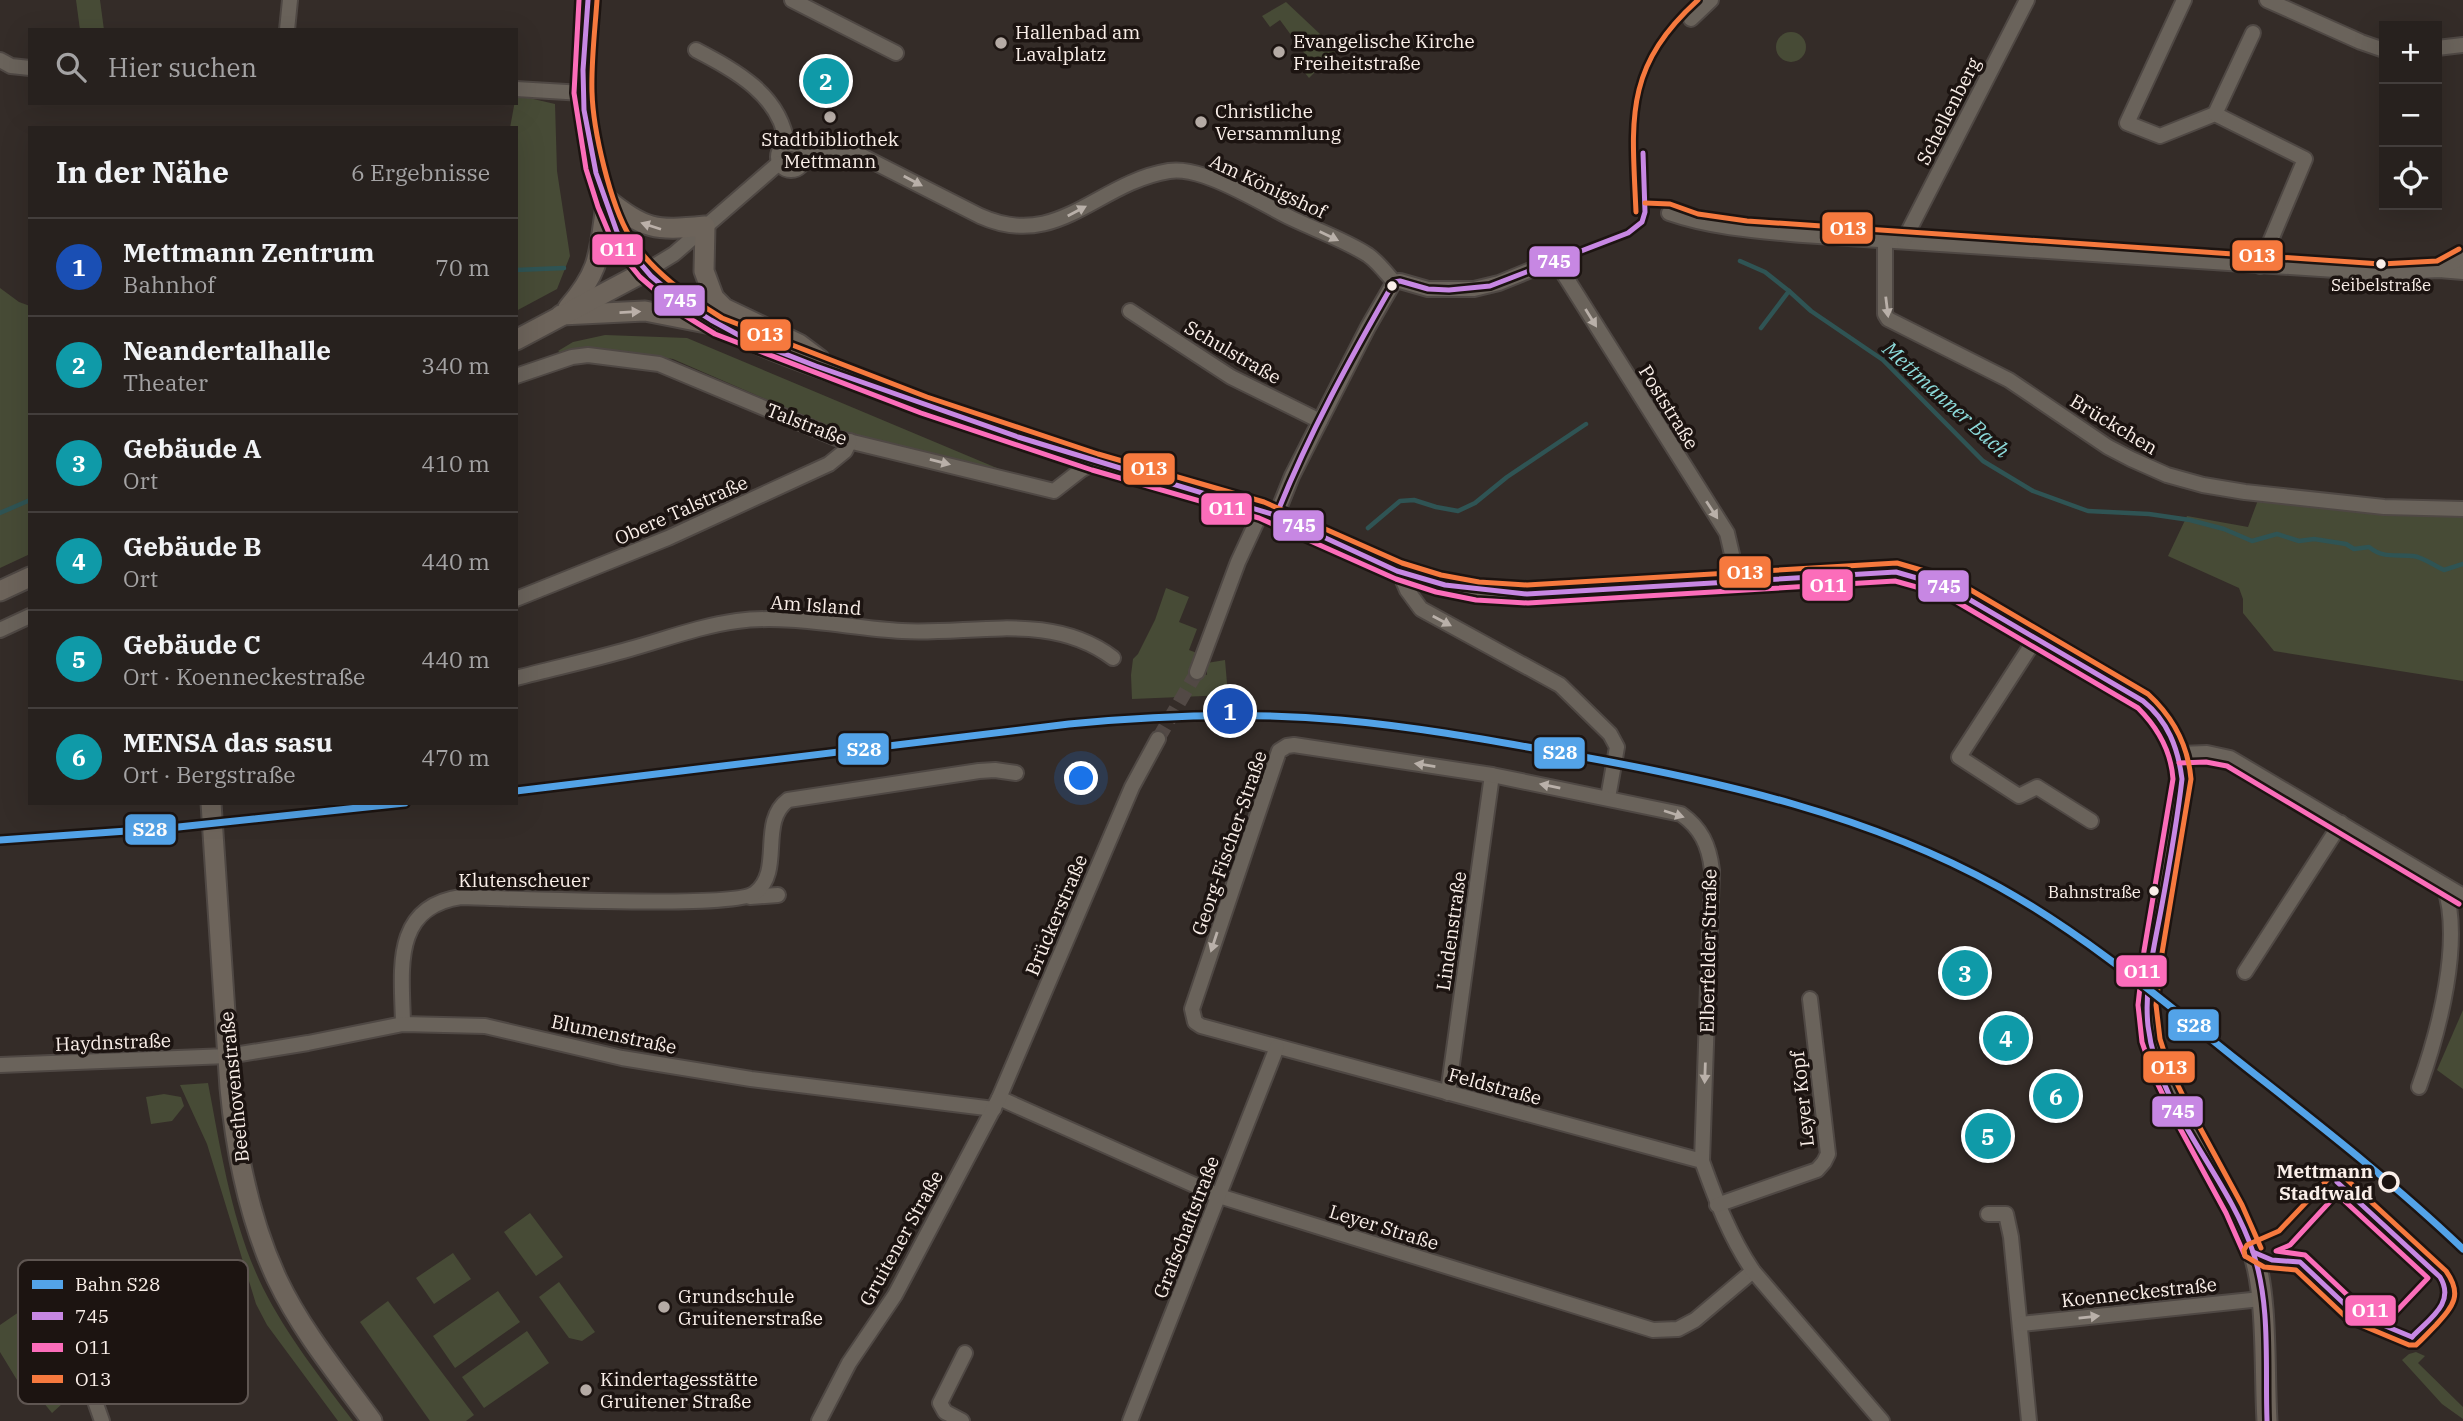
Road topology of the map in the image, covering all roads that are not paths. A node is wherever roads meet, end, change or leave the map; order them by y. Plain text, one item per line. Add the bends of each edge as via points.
1 (290, 0) edge
2 (588, 0) edge
3 (793, 0) edge
4 (1711, 0) edge
5 (2027, 0) edge
6 (2184, 0) edge
7 (2267, 0) edge
8 (1691, 19) dead end
9 (287, 28) edge
10 (2253, 33) dead end
11 (2463, 46) edge
12 (2379, 48) edge
13 (2442, 48) edge
14 (696, 50) dead end
15 (896, 52) dead end
16 (0, 60) edge
17 (28, 68) edge
18 (518, 89) edge
19 (583, 93) junction
20 (2215, 114) junction
21 (787, 145) junction
22 (804, 155) junction
23 (779, 163) junction
24 (605, 201) junction
25 (1669, 213) dead end
26 (705, 226) junction
27 (1885, 239) junction
28 (1904, 240) junction
29 (2463, 257) edge
30 (2260, 266) junction
31 (2439, 270) junction
32 (646, 271) junction
33 (2463, 272) edge
34 (1394, 282) junction
35 (1130, 311) dead end
36 (561, 315) junction
37 (718, 326) junction
38 (518, 339) edge
39 (838, 374) junction
40 (518, 375) edge
41 (1320, 421) junction
42 (850, 441) junction
43 (1095, 462) junction
44 (2463, 509) edge
45 (1269, 513) junction
46 (1399, 571) junction
47 (28, 578) edge
48 (1738, 580) junction
49 (0, 591) edge
50 (518, 598) edge
51 (28, 617) edge
52 (0, 631) edge
53 (2036, 638) junction
54 (1113, 658) dead end
55 (1197, 672) tunnel mouth
56 (518, 677) edge
57 (1158, 739) tunnel mouth
58 (2179, 754) junction
59 (1016, 773) dead end
60 (1492, 775) junction
61 (1608, 798) junction
62 (211, 805) edge
63 (2091, 821) dead end
64 (2341, 823) junction
65 (2443, 884) junction
66 (2461, 890) edge
67 (778, 895) dead end
68 (745, 898) junction
69 (2245, 972) dead end
70 (1810, 999) dead end
71 (403, 1024) junction
72 (1277, 1047) junction
73 (228, 1056) junction
74 (0, 1065) edge
75 (2419, 1087) dead end
76 (1448, 1093) junction
77 (996, 1103) junction
78 (1702, 1161) junction
79 (1219, 1196) junction
80 (1717, 1205) junction
81 (1988, 1214) dead end
82 (1753, 1271) junction
83 (2261, 1299) junction
84 (2021, 1324) junction
85 (965, 1353) dead end
86 (96, 1404) dead end
87 (102, 1421) edge
88 (372, 1421) edge
89 (819, 1421) edge
90 (962, 1421) edge
91 (1130, 1421) edge
92 (1882, 1421) edge
93 (2029, 1421) edge
94 (2267, 1421) edge

1 - 9 street
2 - 19 street
3 - 15 street
4 - 8 street
5 - 28 street, Schellenberg
6 - 20 street via 2127,123 2160,136
7 - 12 street
10 - 20 street
11 - 13 street
14 - 21 street via 755,86 776,111
16 - 17 street
18 - 19 street
19 - 24 street via 594,169
20 - 30 street via 2305,159
21 - 22 street via 798,146
21 - 23 street via 779,152
22 - 23 street via 795,169
22 -> 34 street, Am Königshof via 827,151 858,154 987,219 1019,227 1060,219 1153,174 1188,171 1222,183 1367,255
23 - 26 street
26 -> 24 street via 654,228
24 - 32 street via 622,241
24 - 36 street via 594,273
25 - 27 street via 1696,223 1746,230
26 - 32 street
26 - 39 street via 704,271 714,298 738,315 799,344
27 - 28 street
27 -> 44 street, Brückchen via 1888,319 2009,380 2119,453 2152,469 2245,492 2384,507
28 - 30 street
29 - 31 street
30 - 31 street via 2381,273
31 - 33 street
32 - 36 street
32 - 37 street
34 - 41 street
34 -> 48 street, Poststraße via 1428,289 1474,289 1555,260 1727,533
35 - 41 street, Schulstraße via 1231,377
36 -> 37 street via 645,311
36 - 38 street
37 - 39 street
39 - 43 street
40 - 42 street, Talstraße via 588,355 659,364
41 - 45 street
42 -> 43 street, Talstraße via 1055,491
42 - 50 street, Obere Talstraße via 829,464 668,538
43 - 45 street
45 - 46 street
45 - 55 street via 1238,562
46 - 48 street via 1438,584 1527,594
46 -> 61 street via 1420,610 1560,685 1610,734 1617,747
47 - 49 street
48 - 53 street via 1896,572 1948,587
51 - 52 street
53 - 58 street via 2143,701 2154,710
53 - 63 street via 1959,757 2019,796 2037,787
54 - 56 street, Am Island via 1095,645 1063,634 1016,628 903,632 803,621 740,620 698,627
57 - 77 street, Brückerstraße via 1132,787
58 - 64 street via 2230,758
58 - 83 street via 2178,814 2147,1005 2151,1041 2172,1094 2253,1252
59 - 68 street via 995,769 788,800 774,818 766,879 757,892
61 -> 60 street, Georg-Fischer-Straße
60 -> 72 street, Georg-Fischer-Straße via 1294,745 1279,751 1191,1013 1201,1026
60 - 76 street, Lindenstraße
61 -> 78 street, Elberfelder Straße via 1681,814 1694,823 1710,852
62 - 73 street, Beethovenstraße
64 - 65 street
64 - 69 street
65 - 66 street
65 - 75 street via 2456,910 2458,974
67 - 68 street, Klutenscheuer
68 - 71 street, Klutenscheuer via 461,897 445,901 418,918 405,940
70 - 80 street, Leyer Kopf via 1828,1154 1824,1163 1817,1170
71 - 73 street, Blumenstraße
71 - 77 street, Blumenstraße via 485,1026 622,1058 751,1079
72 - 76 street, Feldstraße
72 - 79 street, Grafschaftstraße
73 - 74 street, Haydnstraße
73 - 88 street, Beethovenstraße via 234,1130 267,1256 296,1313
76 - 78 street, Feldstraße
77 - 79 street, Leyer Straße
77 - 89 street, Gruitener Straße via 895,1295 849,1363
78 - 80 street, Elberfelder Straße
79 - 82 street, Leyer Straße via 1653,1330 1678,1329 1695,1320
79 - 91 street, Grafschaftstraße
80 - 82 street, Elberfelder Straße
81 - 84 street via 2006,1214
82 - 92 street, Elberfelder Straße
84 -> 83 street, Koenneckestraße
83 - 94 street
84 - 93 street
85 - 90 street via 940,1403 945,1412
86 - 87 street

